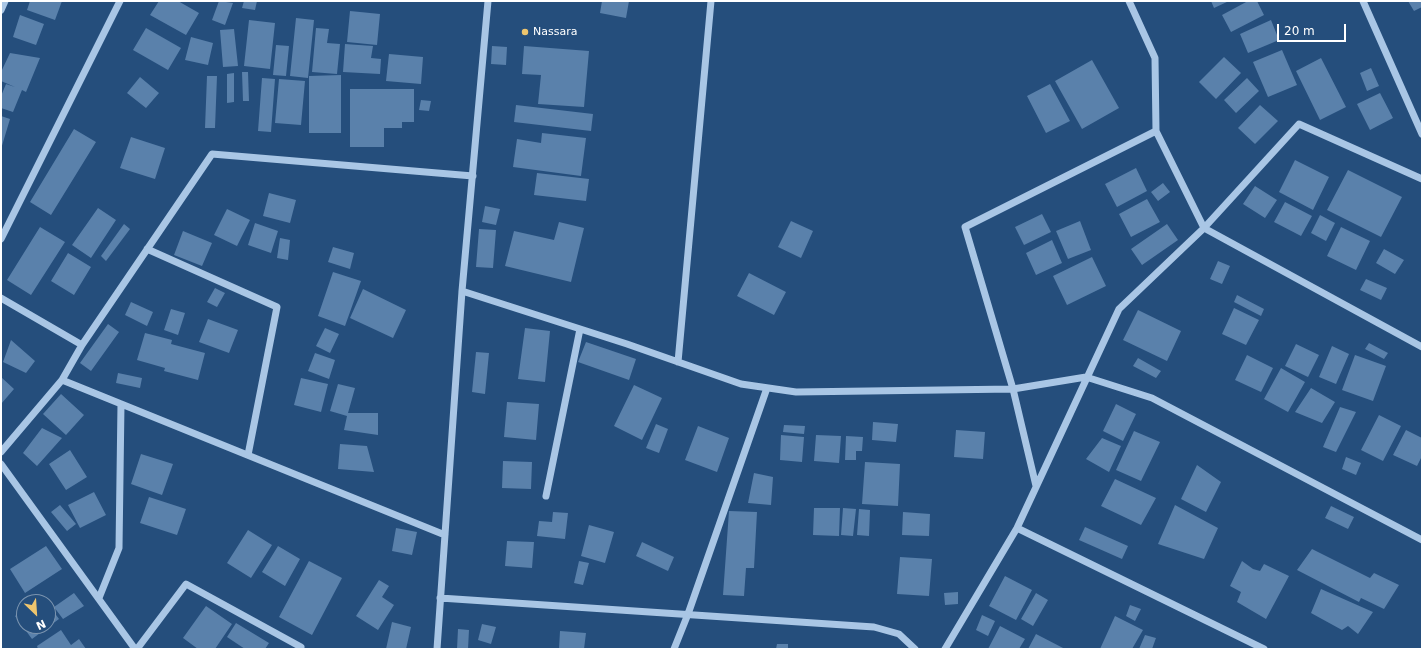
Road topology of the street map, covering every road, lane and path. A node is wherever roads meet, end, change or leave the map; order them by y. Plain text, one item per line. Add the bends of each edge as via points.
1 (5, 1) edge
2 (120, 1) edge
3 (488, 1) edge
4 (711, 1) edge
5 (1129, 1) edge
6 (1362, 1) edge
7 (1, 10) edge
8 (1156, 131) junction
9 (1422, 134) edge
10 (473, 176) junction
11 (1422, 179) edge
12 (1204, 228) junction
13 (1, 239) edge
14 (147, 249) junction
15 (462, 291) junction
16 (1, 298) edge
17 (580, 329) junction
18 (82, 345) junction
19 (1422, 347) edge
20 (678, 362) junction
21 (1086, 377) junction
22 (62, 380) junction
23 (767, 388) junction
24 (1013, 389) junction
25 (121, 404) junction
26 (1, 452) edge
27 (248, 455) junction
28 (1, 464) edge
29 (1036, 486) junction
30 (546, 496) dead end
31 (1017, 528) junction
32 (445, 535) junction
33 (1422, 540) edge
34 (99, 598) junction
35 (440, 598) junction
36 (688, 614) junction
37 (136, 649) edge
38 (300, 649) edge
39 (437, 649) edge
40 (674, 649) edge
41 (915, 649) edge
42 (945, 649) edge
43 (1264, 649) edge

1 - 7 street
2 - 13 street
3 - 10 street
4 - 20 street
5 - 8 street via 1155,58
6 - 9 street
8 - 12 street
8 - 24 street via 965,226
10 - 14 street via 212,154
10 - 15 street
11 - 12 street via 1298,124
12 - 19 street
12 - 21 street via 1119,309
14 - 18 street
14 - 27 street via 277,307
15 - 17 street
15 - 32 street
16 - 18 street
17 - 20 street
17 - 30 street
18 - 22 street
20 - 23 street via 741,384
21 - 24 street
21 - 29 street
21 - 33 street via 1152,398
22 - 25 street
22 - 26 street
23 - 24 street via 796,392
23 - 36 street
24 - 29 street
25 - 27 street
25 - 34 street via 119,548
27 - 32 street
28 - 34 street
29 - 31 street
31 - 42 street
31 - 43 street
32 - 35 street
34 - 37 street
35 - 36 street
35 - 39 street
36 - 40 street
36 - 41 street via 874,627 899,634
37 - 38 street via 186,584 301,647

